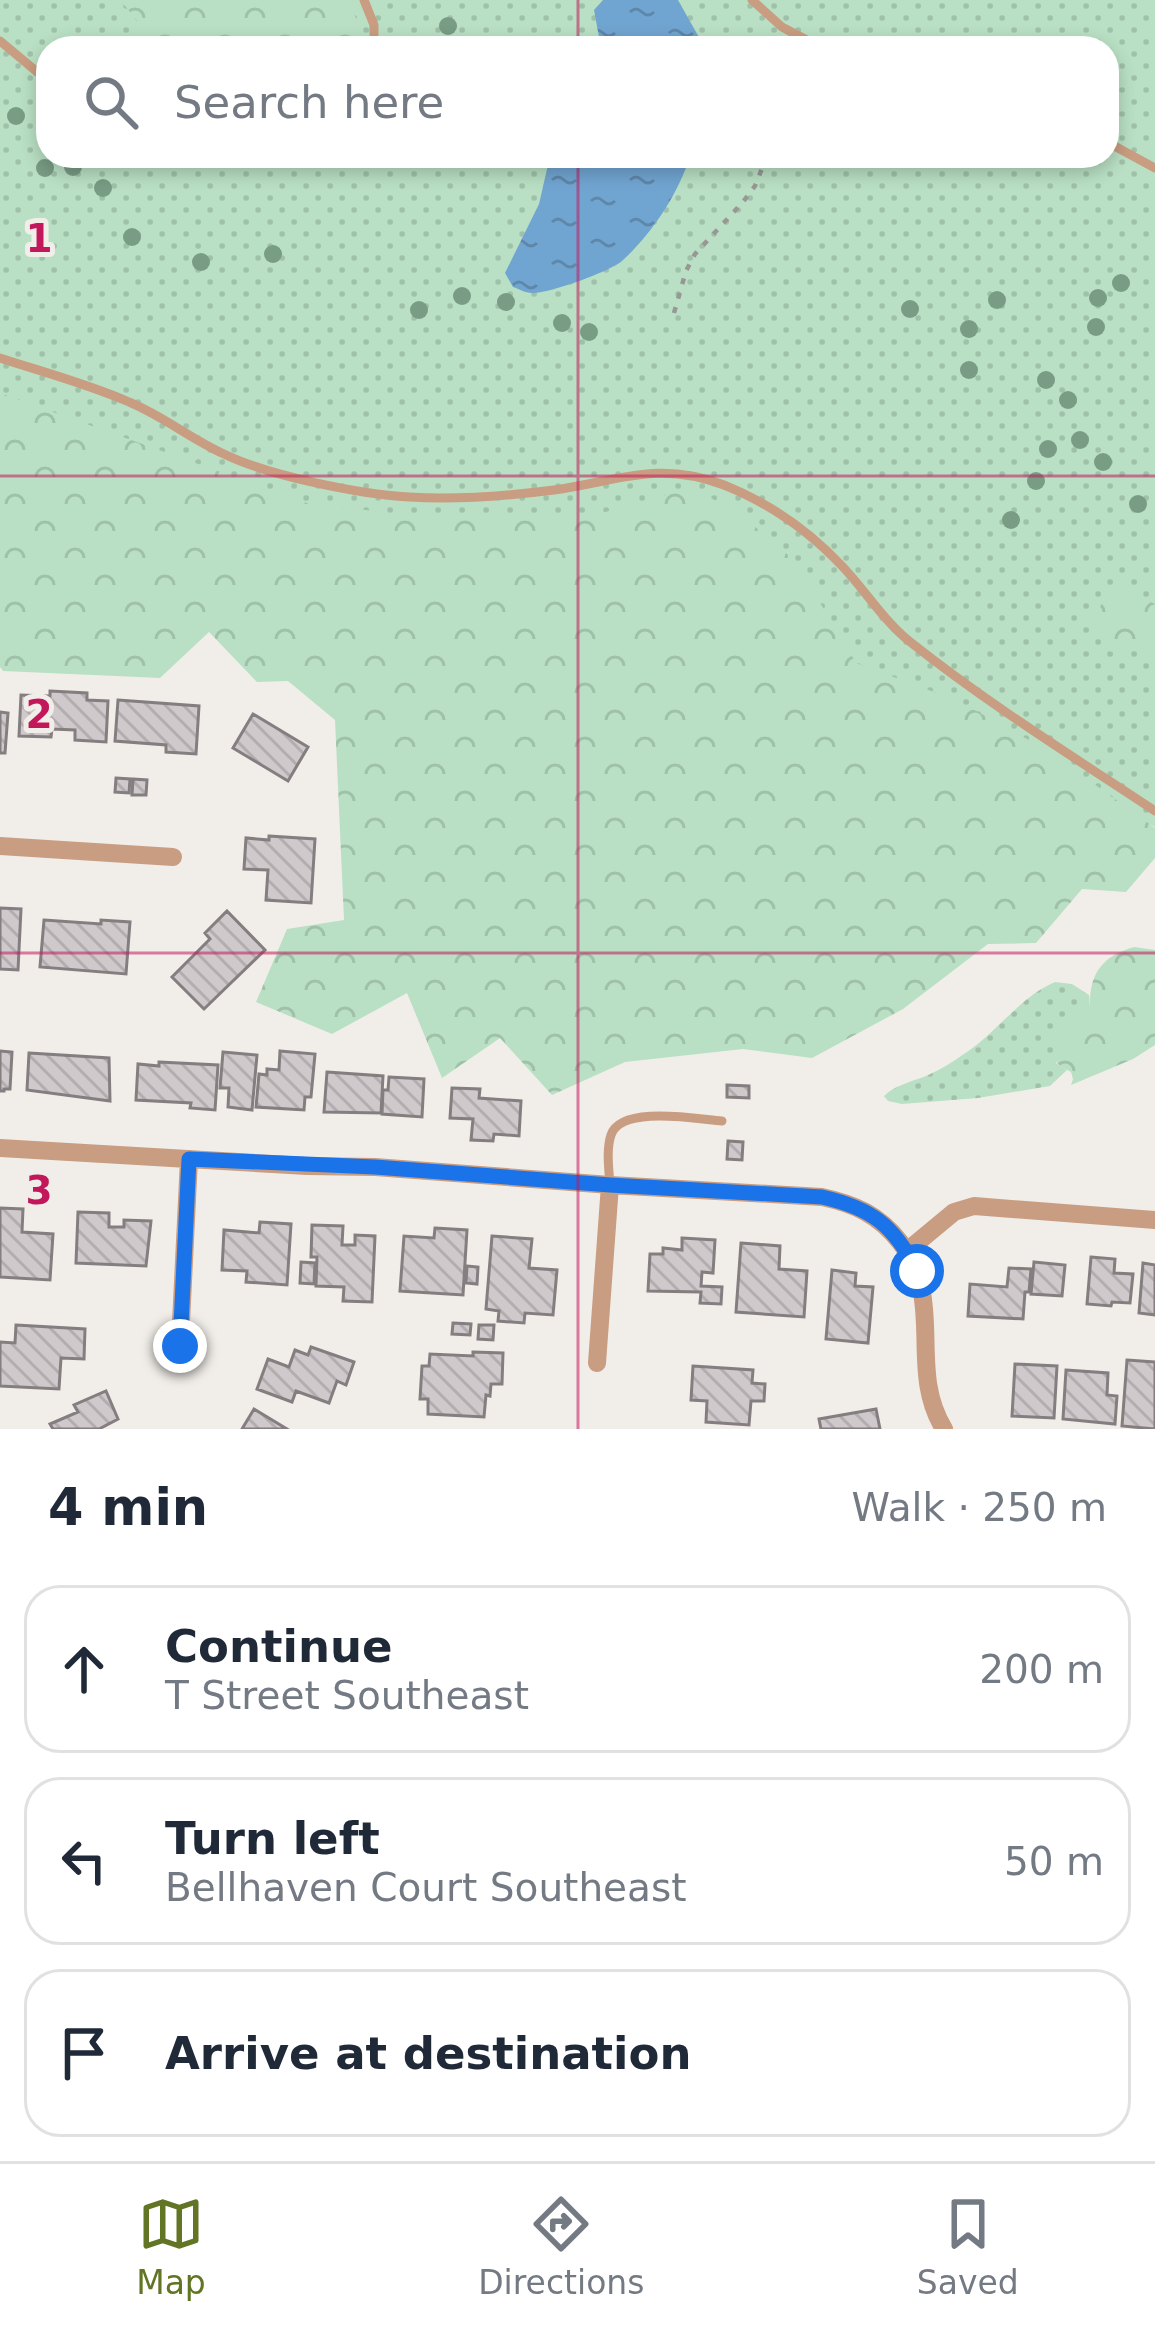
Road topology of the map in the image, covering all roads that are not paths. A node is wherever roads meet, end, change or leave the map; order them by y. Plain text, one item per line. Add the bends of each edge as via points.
1 (364, 0) edge
2 (752, 0) edge
3 (374, 36) edge
4 (799, 36) edge
5 (0, 40) edge
6 (36, 71) edge
7 (1119, 148) edge
8 (1155, 168) edge
9 (0, 358) edge
10 (1155, 812) edge
11 (0, 846) edge
12 (173, 857) dead end
13 (722, 1121) dead end
14 (0, 1148) edge
15 (189, 1159) junction
16 (610, 1185) junction
17 (1155, 1220) edge
18 (907, 1251) junction
19 (179, 1363) dead end
20 (596, 1363) dead end
21 (944, 1429) edge

1 - 3 lane
2 - 4 lane
5 - 6 lane
7 - 8 lane
9 - 10 lane via 125,400 243,463 366,491 503,495 656,472 720,484 782,514 905,638
11 - 12 street
13 - 16 lane via 626,1119 611,1136
14 - 15 street
15 - 16 street
15 - 19 street
16 - 18 street via 854,1204
16 - 20 street
17 - 18 street via 974,1207 954,1212
18 - 21 street via 924,1291 926,1375

